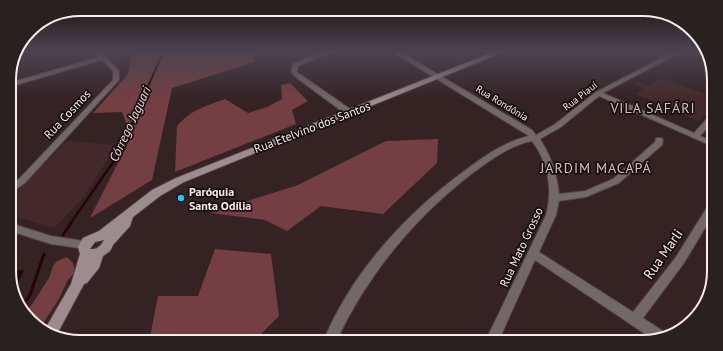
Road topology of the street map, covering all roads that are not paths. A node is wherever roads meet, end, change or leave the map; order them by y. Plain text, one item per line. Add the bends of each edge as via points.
1 (70, 67) edge
2 (112, 67) edge
3 (295, 67) edge
4 (422, 67) edge
5 (462, 67) edge
6 (648, 67) edge
7 (438, 77) junction
8 (16, 83) edge
9 (598, 93) junction
10 (350, 113) junction
11 (707, 124) edge
12 (696, 136) junction
13 (536, 138) junction
14 (658, 140) dead end
15 (707, 142) edge
16 (16, 186) edge
17 (554, 198) junction
18 (707, 216) edge
19 (16, 229) edge
20 (90, 250) junction
21 (534, 254) junction
22 (634, 320) junction
23 (53, 329) edge
24 (656, 334) edge
25 (332, 335) edge
26 (494, 335) edge

1 - 8 street
2 - 16 street, Rua Cosmos via 116,71 116,80
3 - 10 street via 294,72 300,78
4 - 7 street, Rua Rondônia
5 - 7 street, Rua Etelvino dos Santos
6 - 9 street, Rua Piauí
7 - 10 street, Rua Etelvino dos Santos
7 - 13 street, Rua Rondônia via 518,124
9 - 12 street
9 - 13 street, Rua Piauí via 565,121
10 - 20 street, Rua Etelvino dos Santos via 180,180 156,193 128,216 126,223 106,238 90,240
11 - 12 street
12 - 15 street
13 - 17 street, Rua Mato Grosso via 550,169
13 - 25 street, Rua Piauí via 524,139 505,147 468,173 426,208 373,267 344,309
14 - 17 street via 659,143 616,181 586,194
17 - 21 street, Rua Mato Grosso via 555,205
18 - 22 street, Rua Marli via 680,260
19 - 20 street
20 - 23 street via 95,264 80,280
21 - 22 street
21 - 26 street, Rua Mato Grosso
22 - 24 street

